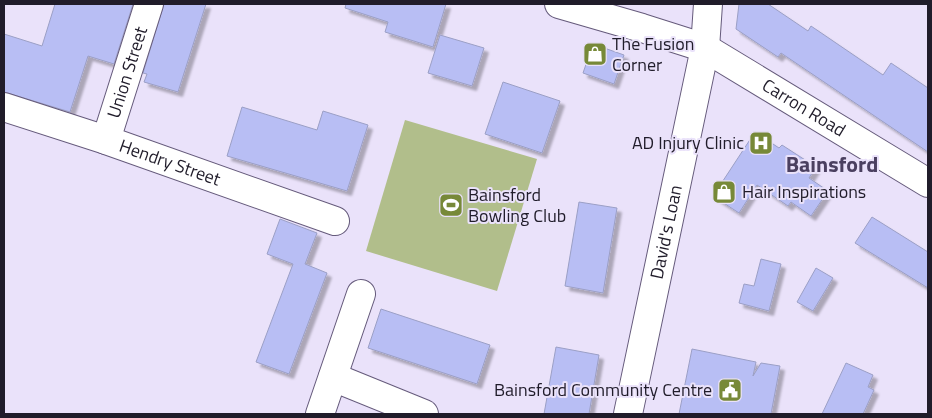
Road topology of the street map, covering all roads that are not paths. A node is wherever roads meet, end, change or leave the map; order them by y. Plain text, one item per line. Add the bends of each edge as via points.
1 (149, 4) edge
2 (560, 4) edge
3 (708, 4) edge
4 (705, 48) junction
5 (5, 111) edge
6 (106, 140) junction
7 (928, 183) edge
8 (335, 221) dead end
9 (361, 294) dead end
10 (332, 377) junction
11 (320, 414) edge
12 (424, 414) edge
13 (628, 414) edge

1 - 6 street, Union Street
2 - 4 street, Carron Road
3 - 4 street, David's Loan
4 - 7 street, Carron Road
4 - 13 street, David's Loan
5 - 6 street, Hendry Street
6 - 8 street, Hendry Street
9 - 10 street
10 - 11 street
10 - 12 street

